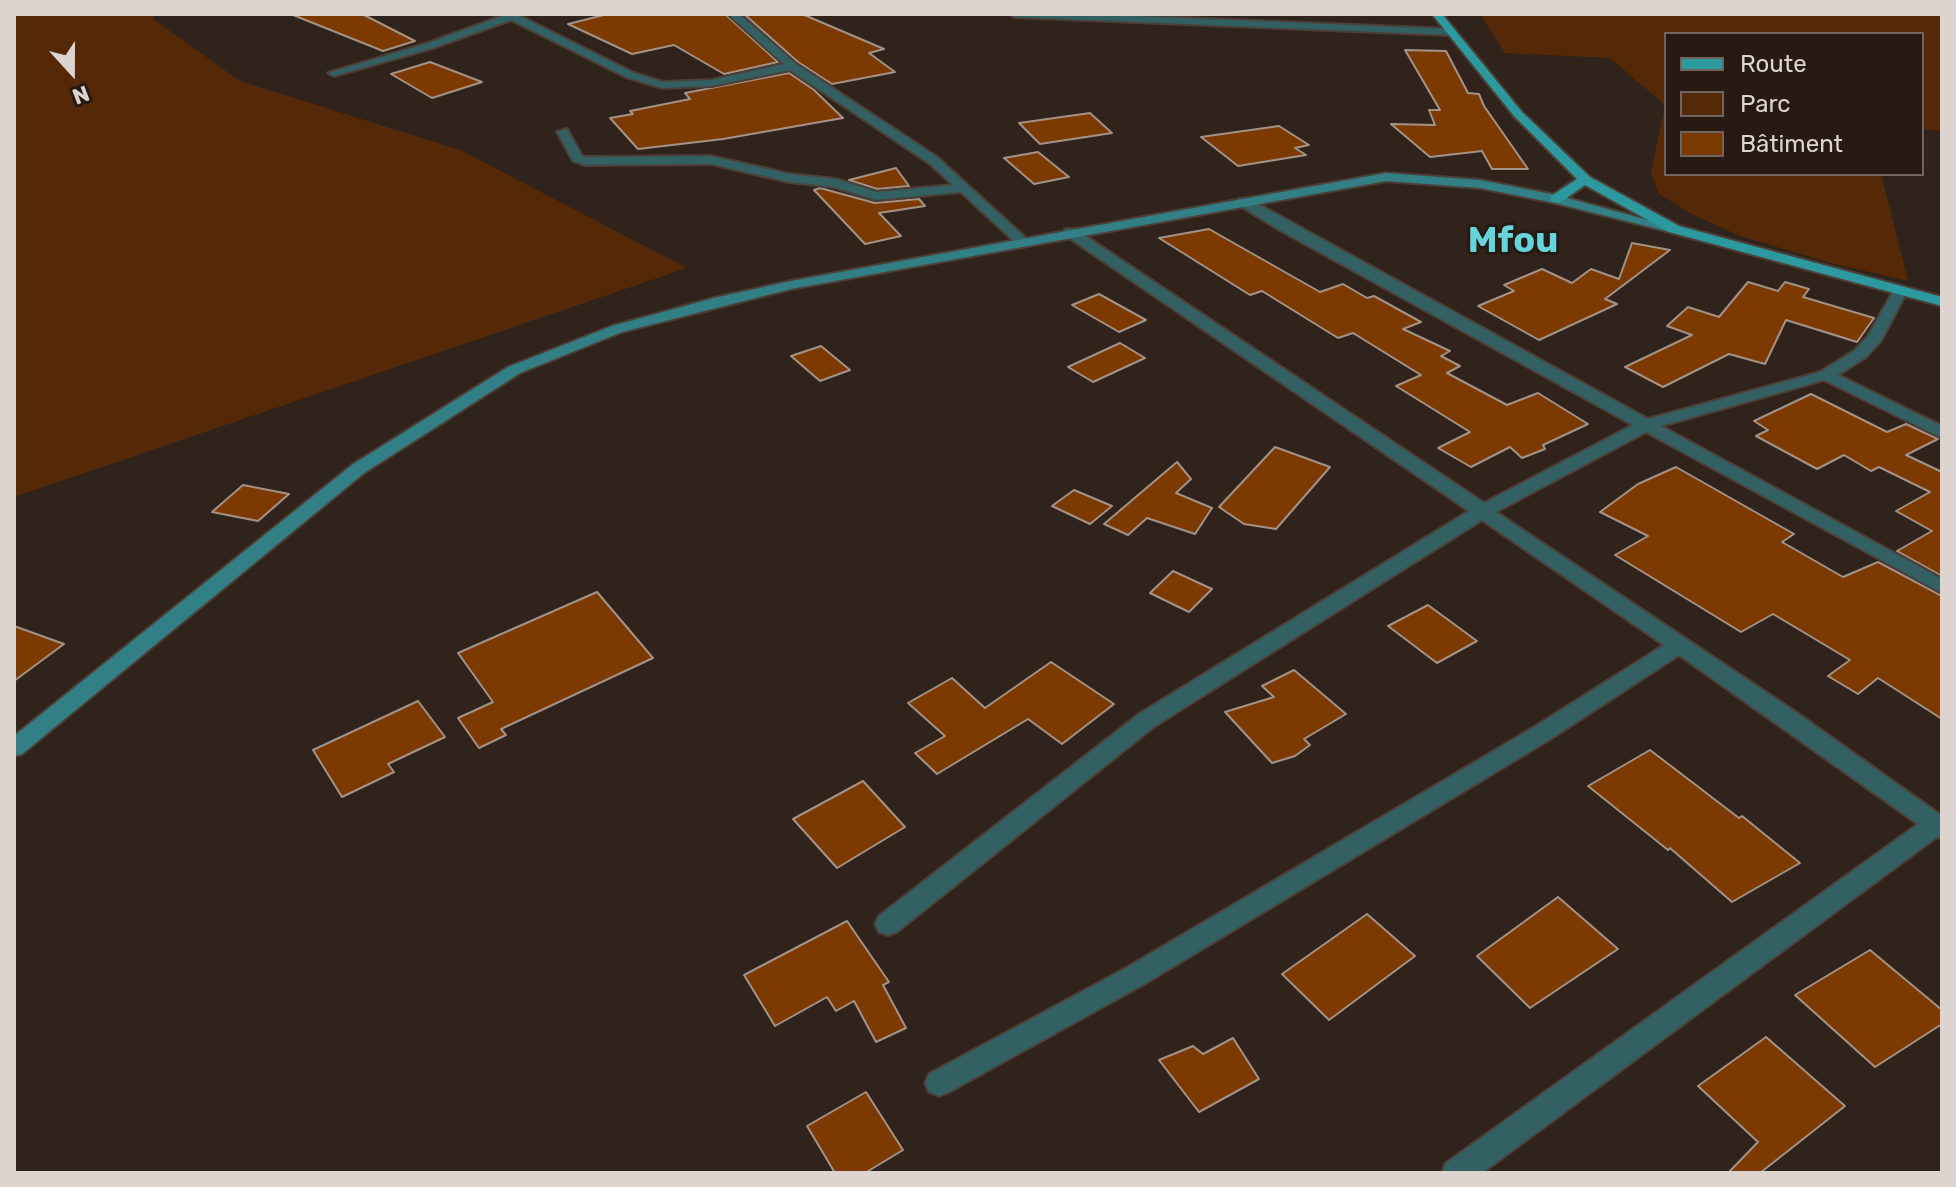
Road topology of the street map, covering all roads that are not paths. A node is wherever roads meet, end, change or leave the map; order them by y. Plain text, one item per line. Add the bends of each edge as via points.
1 (733, 14) edge
2 (1015, 14) edge
3 (1437, 14) edge
4 (512, 15) edge
5 (1054, 15) edge
6 (1450, 32) junction
7 (792, 66) junction
8 (334, 73) dead end
9 (563, 132) dead end
10 (1585, 180) junction
11 (964, 188) junction
12 (1556, 199) junction
13 (1244, 202) junction
14 (1674, 229) junction
15 (1070, 232) junction
16 (1022, 241) junction
17 (1900, 291) junction
18 (1942, 302) edge
19 (1826, 375) junction
20 (1648, 424) junction
21 (1942, 433) edge
22 (1481, 512) junction
23 (1942, 587) edge
24 (1679, 645) junction
25 (14, 748) edge
26 (1939, 827) edge
27 (888, 924) dead end
28 (939, 1083) dead end
29 (1457, 1173) edge

1 - 7 street
2 - 5 street
3 - 6 main road
4 - 7 street via 630,75 662,85 712,83
4 - 8 street
5 - 6 street
6 - 10 main road via 1518,114
7 - 11 street via 933,160
9 - 11 street via 577,158 585,161 711,160 836,183 876,196
10 - 12 main road
10 - 14 main road
11 - 16 street
12 - 13 main road via 1480,184 1386,177
12 - 14 main road
13 - 15 main road
13 - 20 street
14 - 17 main road
15 - 16 main road
15 - 22 street
16 - 25 main road via 714,302 617,329 514,370 358,469
17 - 18 main road
17 - 19 street via 1875,338
19 - 20 street
19 - 21 street
20 - 22 street
20 - 23 street
22 - 24 street
22 - 27 street via 1147,720
24 - 26 street
24 - 28 street via 1544,732 1150,967
26 - 29 street

